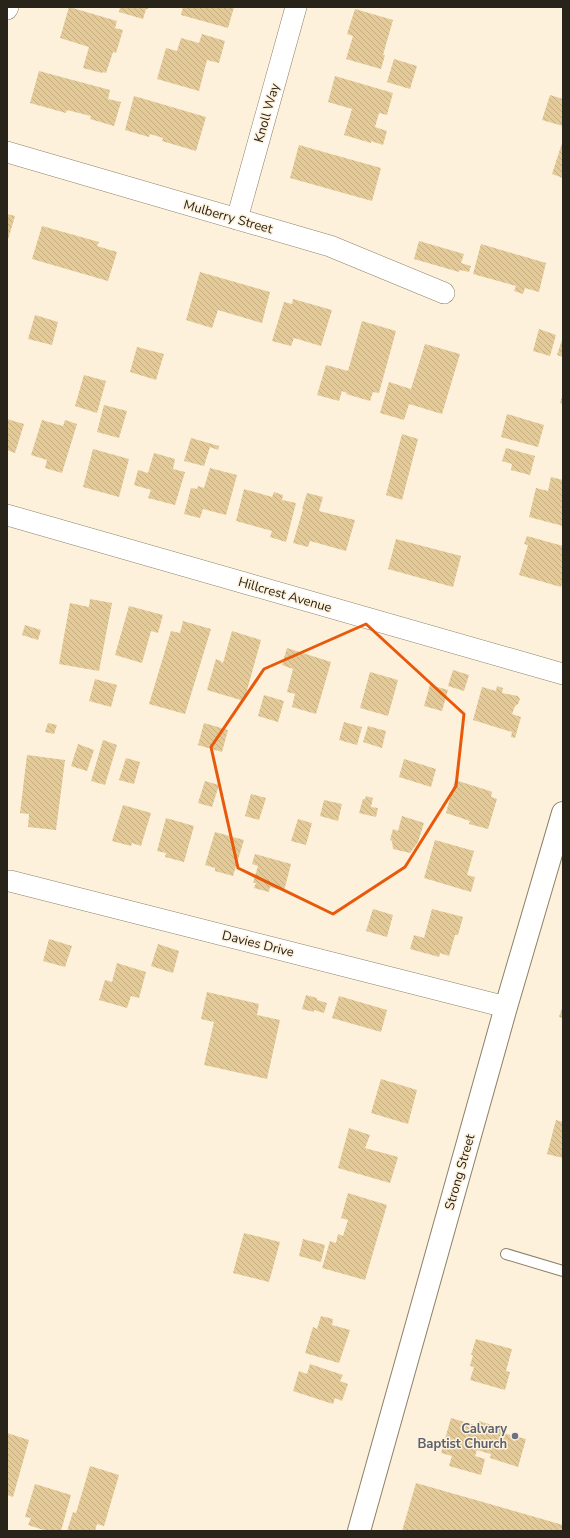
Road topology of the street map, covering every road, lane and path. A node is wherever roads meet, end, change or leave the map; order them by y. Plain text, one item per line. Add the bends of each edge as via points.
1 (296, 7) edge
2 (7, 152) edge
3 (237, 219) junction
4 (444, 293) dead end
5 (7, 515) edge
6 (563, 674) edge
7 (563, 813) edge
8 (10, 881) dead end
9 (506, 1007) junction
10 (506, 1254) dead end
11 (563, 1271) edge
12 (359, 1531) edge

1 - 3 street, Knoll Way
2 - 3 street, Mulberry Street
3 - 4 street, Mulberry Street via 330,246
5 - 6 street, Hillcrest Avenue
7 - 9 street, Strong Street
8 - 9 street, Davies Drive
9 - 12 street, Strong Street
10 - 11 lane

